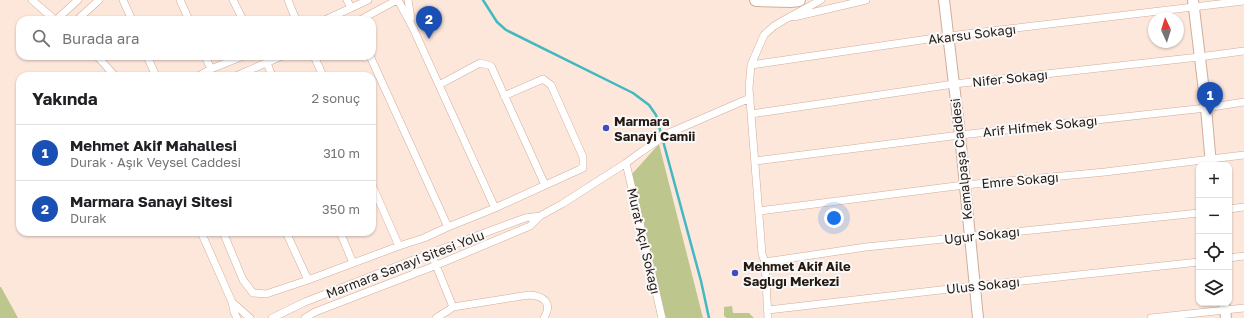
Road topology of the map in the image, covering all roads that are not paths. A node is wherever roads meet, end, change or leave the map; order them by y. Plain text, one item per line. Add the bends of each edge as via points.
1 (32, 0) edge
2 (78, 0) edge
3 (99, 0) edge
4 (123, 0) edge
5 (180, 0) edge
6 (233, 0) edge
7 (288, 0) edge
8 (347, 0) edge
9 (368, 0) edge
10 (397, 0) edge
11 (408, 0) edge
12 (756, 0) edge
13 (799, 0) edge
14 (821, 0) edge
15 (866, 0) edge
16 (944, 0) edge
17 (1244, 1) edge
18 (1193, 3) edge
19 (351, 8) junction
20 (51, 16) edge
21 (60, 16) edge
22 (81, 16) edge
23 (130, 16) edge
24 (187, 16) edge
25 (241, 16) edge
26 (294, 16) edge
27 (334, 16) edge
28 (367, 16) edge
29 (784, 20) junction
30 (413, 28) junction
31 (948, 36) junction
32 (1244, 51) edge
33 (1199, 57) junction
34 (101, 60) edge
35 (149, 60) edge
36 (207, 60) edge
37 (233, 60) edge
38 (273, 60) edge
39 (316, 60) edge
40 (372, 60) edge
41 (266, 63) junction
42 (751, 65) junction
43 (211, 69) junction
44 (111, 72) edge
45 (154, 72) edge
46 (205, 72) edge
47 (245, 72) edge
48 (270, 72) edge
49 (321, 72) edge
50 (954, 84) junction
51 (439, 85) junction
52 (504, 96) junction
53 (750, 98) junction
54 (1244, 102) edge
55 (1206, 108) junction
56 (751, 114) junction
57 (960, 135) junction
58 (1244, 155) edge
59 (756, 161) junction
60 (1211, 162) edge
61 (626, 163) junction
62 (1196, 163) edge
63 (546, 185) junction
64 (964, 185) junction
65 (376, 194) edge
66 (1244, 207) edge
67 (495, 208) junction
68 (1232, 209) edge
69 (759, 211) junction
70 (1196, 213) edge
71 (540, 216) junction
72 (448, 227) junction
73 (203, 236) edge
74 (225, 236) edge
75 (288, 236) edge
76 (342, 236) edge
77 (969, 236) junction
78 (399, 246) junction
79 (431, 253) junction
80 (1244, 256) edge
81 (1232, 258) edge
82 (765, 262) junction
83 (1196, 262) edge
84 (353, 263) junction
85 (437, 265) junction
86 (308, 280) junction
87 (974, 286) junction
88 (232, 302) junction
89 (453, 307) junction
90 (1244, 308) edge
91 (1225, 310) edge
92 (768, 314) edge
93 (276, 317) edge
94 (236, 318) edge
95 (250, 318) edge
96 (304, 318) edge
97 (436, 318) edge
98 (544, 318) edge
99 (662, 318) edge
100 (978, 318) edge
101 (1151, 318) edge

1 - 20 street
2 - 21 street
3 - 22 street
4 - 23 street
5 - 24 street
6 - 25 street
7 - 26 street
8 - 19 street
9 - 19 street
10 - 28 street
10 - 30 street
11 - 30 street
12 - 13 main road
14 - 29 street
15 - 29 street
16 - 31 main road, Kemalpaşa Caddesi
17 - 18 street, Akarsu Sokağı
18 - 31 street, Akarsu Sokağı
18 - 33 main road
19 - 27 street
29 - 42 street via 764,35
30 - 51 street
31 - 42 street, Akarsu Sokağı
31 - 50 main road, Kemalpaşa Caddesi
32 - 33 street, Nifer Sokağı
33 - 50 street, Nifer Sokağı
33 - 55 main road
34 - 44 street
35 - 45 street
36 - 43 street
37 - 43 street
38 - 41 street
39 - 49 street
40 - 72 street
41 - 47 street
41 - 48 street
42 - 53 street
43 - 46 street
50 - 56 street, Nifer Sokağı
50 - 57 main road, Kemalpaşa Caddesi
51 - 52 street via 480,63 491,66
51 - 67 street
52 - 63 street
52 - 63 street via 543,79 551,85 583,157 583,168
53 - 56 street
53 - 61 street, Marmara Sanayi Sitesi Yolu via 669,133
54 - 55 street, Arif Hifmek Sokağı
55 - 57 street, Arif Hifmek Sokağı
55 - 60 main road
56 - 59 street
57 - 59 street, Arif Hifmek Sokağı
57 - 64 main road, Kemalpaşa Caddesi
58 - 60 street, Emre Sokağı
59 - 69 street
61 - 71 street, Marmara Sanayi Sitesi Yolu
61 - 99 street, Murat Açıl Sokağı
62 - 64 street, Emre Sokağı
63 - 67 street
64 - 69 street, Emre Sokağı
64 - 77 main road, Kemalpaşa Caddesi
65 - 78 street
66 - 68 street
67 - 72 street
69 - 82 street via 762,254
70 - 77 street, Uğur Sokağı
71 - 79 street, Marmara Sanayi Sitesi Yolu via 525,218
71 - 85 street, Marmara Sanayi Sitesi Yolu via 530,226
72 - 78 street
73 - 88 street
74 - 86 street via 243,280 253,293 266,294
75 - 86 street
76 - 84 street
77 - 82 street, Uğur Sokağı via 866,247
77 - 87 main road, Kemalpaşa Caddesi
78 - 84 street
79 - 85 street
79 - 93 street, Marmara Sanayi Sitesi Yolu via 306,302
80 - 81 street
82 - 92 street
83 - 87 street, Ulus Sokağı
84 - 86 street
85 - 89 street
85 - 96 street, Marmara Sanayi Sitesi Yolu
87 - 92 street, Ulus Sokağı
87 - 100 main road, Kemalpaşa Caddesi
88 - 94 street
88 - 95 street
89 - 97 street
89 - 98 street via 529,295 539,296 548,307
90 - 91 street
91 - 101 street

